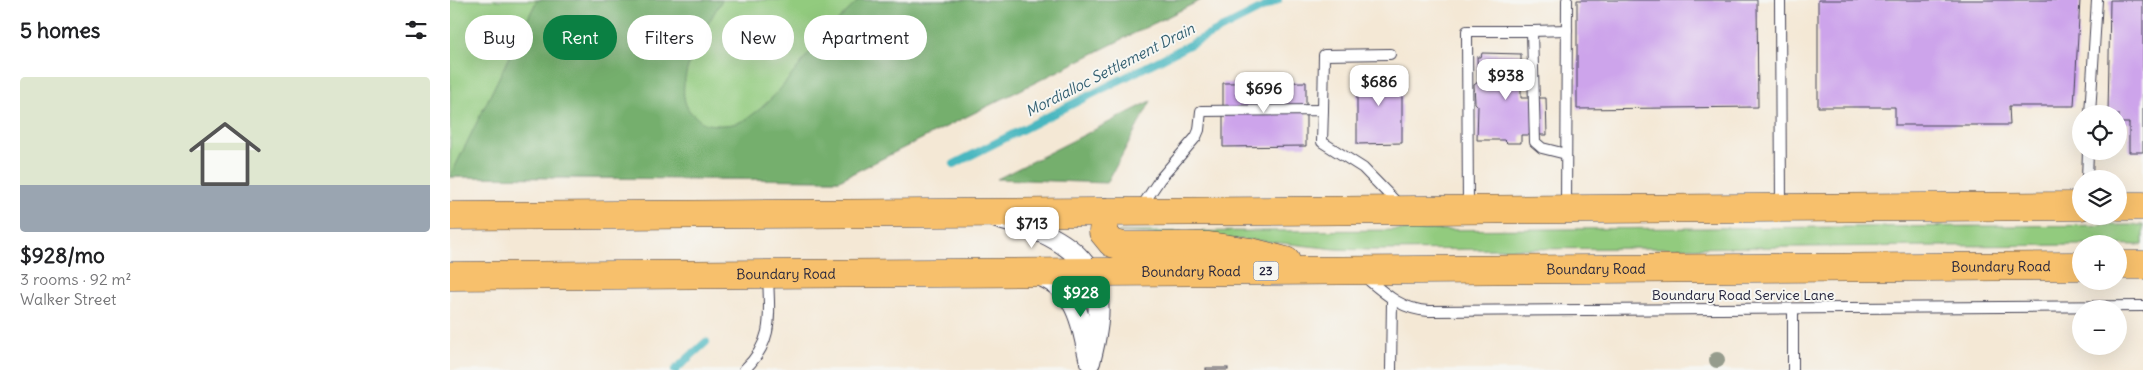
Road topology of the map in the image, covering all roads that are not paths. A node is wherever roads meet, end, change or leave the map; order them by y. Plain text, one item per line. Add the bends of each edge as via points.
1 (1567, 0) edge
2 (1780, 0) edge
3 (2097, 0) edge
4 (1567, 30) junction
5 (1532, 31) junction
6 (1390, 54) dead end
7 (2091, 105) edge
8 (1323, 110) junction
9 (1566, 154) junction
10 (2072, 206) edge
11 (2127, 206) edge
12 (2143, 206) edge
13 (1781, 209) junction
14 (1566, 210) junction
15 (1404, 211) junction
16 (1468, 211) junction
17 (1105, 212) junction
18 (1138, 212) junction
19 (982, 213) junction
20 (450, 216) edge
21 (2127, 265) edge
22 (2143, 265) edge
23 (2072, 266) edge
24 (1326, 270) junction
25 (1357, 270) junction
26 (1034, 273) junction
27 (1091, 273) junction
28 (768, 274) junction
29 (450, 276) edge
30 (1392, 300) junction
31 (2143, 306) edge
32 (1793, 309) junction
33 (1090, 366) edge
34 (744, 370) edge
35 (1391, 370) edge
36 (1793, 370) edge

1 - 4 lane
2 - 13 lane
3 - 7 lane
4 - 5 lane
4 - 9 lane
5 - 9 lane via 1535,142 1542,148
5 - 16 lane via 1466,31
6 - 8 lane via 1324,55
8 - 15 lane via 1322,142 1363,168
8 - 18 lane via 1201,111 1196,137 1160,179
9 - 14 lane
10 - 13 main road
11 - 12 main road
13 - 14 main road
14 - 16 main road
15 - 16 main road
15 - 18 main road
17 - 18 main road
17 - 19 main road
17 - 24 main road via 1103,232 1112,244 1209,246 1251,252
19 - 20 main road
19 - 27 street via 1049,236 1068,247
21 - 22 main road
23 - 25 main road, Boundary Road / 23
24 - 25 main road, Boundary Road / 23
24 - 27 main road, Boundary Road / 23
25 - 30 lane, Boundary Road Service Lane
26 - 27 main road, Boundary Road / 23
26 - 28 main road, Boundary Road / 23
26 - 33 street via 1049,279 1072,300
27 - 33 street via 1098,293 1099,313
28 - 29 main road, Boundary Road / 23
28 - 34 lane via 766,342
30 - 32 lane, Boundary Road Service Lane via 1417,310 1430,311
30 - 35 lane
31 - 32 lane, Boundary Road Service Lane
32 - 36 lane

